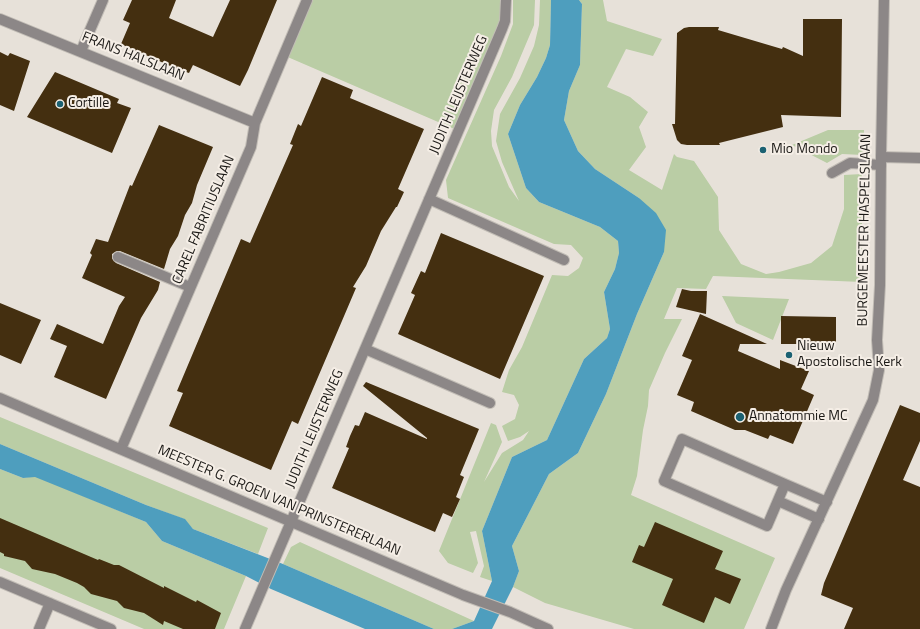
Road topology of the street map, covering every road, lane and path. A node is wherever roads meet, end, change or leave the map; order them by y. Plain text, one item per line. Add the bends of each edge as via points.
1 (103, 0) edge
2 (307, 0) edge
3 (506, 0) edge
4 (884, 0) edge
5 (0, 19) edge
6 (81, 51) junction
7 (255, 123) junction
8 (920, 158) edge
9 (881, 161) junction
10 (832, 173) dead end
11 (429, 200) junction
12 (118, 257) dead end
13 (564, 260) dead end
14 (190, 287) junction
15 (365, 349) junction
16 (0, 398) edge
17 (490, 403) dead end
18 (121, 449) junction
19 (785, 484) junction
20 (778, 501) junction
21 (827, 502) junction
22 (819, 519) junction
23 (291, 521) junction
24 (0, 582) edge
25 (50, 603) junction
26 (39, 629) edge
27 (111, 629) edge
28 (245, 629) edge
29 (548, 629) edge
30 (771, 629) edge

1 - 6 street
2 - 7 street, CAREL FABRITIUSLAAN
3 - 11 street, JUDITH LEIJSTERWEG via 502,29
4 - 9 street, BURGEMEESTER HASPELSLAAN
5 - 6 street, FRANS HALSLAAN
6 - 7 street, FRANS HALSLAAN
7 - 14 street, CAREL FABRITIUSLAAN via 251,147
8 - 9 street
9 - 10 street via 850,163
9 - 21 street, BURGEMEESTER HASPELSLAAN via 877,340 879,370 873,400
11 - 13 street
11 - 15 street, JUDITH LEIJSTERWEG
12 - 14 street
14 - 18 street, CAREL FABRITIUSLAAN
15 - 17 street
15 - 23 street, JUDITH LEIJSTERWEG
16 - 18 street, MEESTER G. GROEN VAN PRINSTERERLAAN
18 - 23 street, MEESTER G. GROEN VAN PRINSTERERLAAN
19 - 20 street
19 - 20 street via 682,439 664,481 767,526
19 - 21 street
20 - 22 street
21 - 22 street, BURGEMEESTER HASPELSLAAN
22 - 30 street, BURGEMEESTER HASPELSLAAN
23 - 28 street, JUDITH LEIJSTERWEG
23 - 29 street, MEESTER G. GROEN VAN PRINSTERERLAAN
24 - 25 street
25 - 26 street
25 - 27 street

